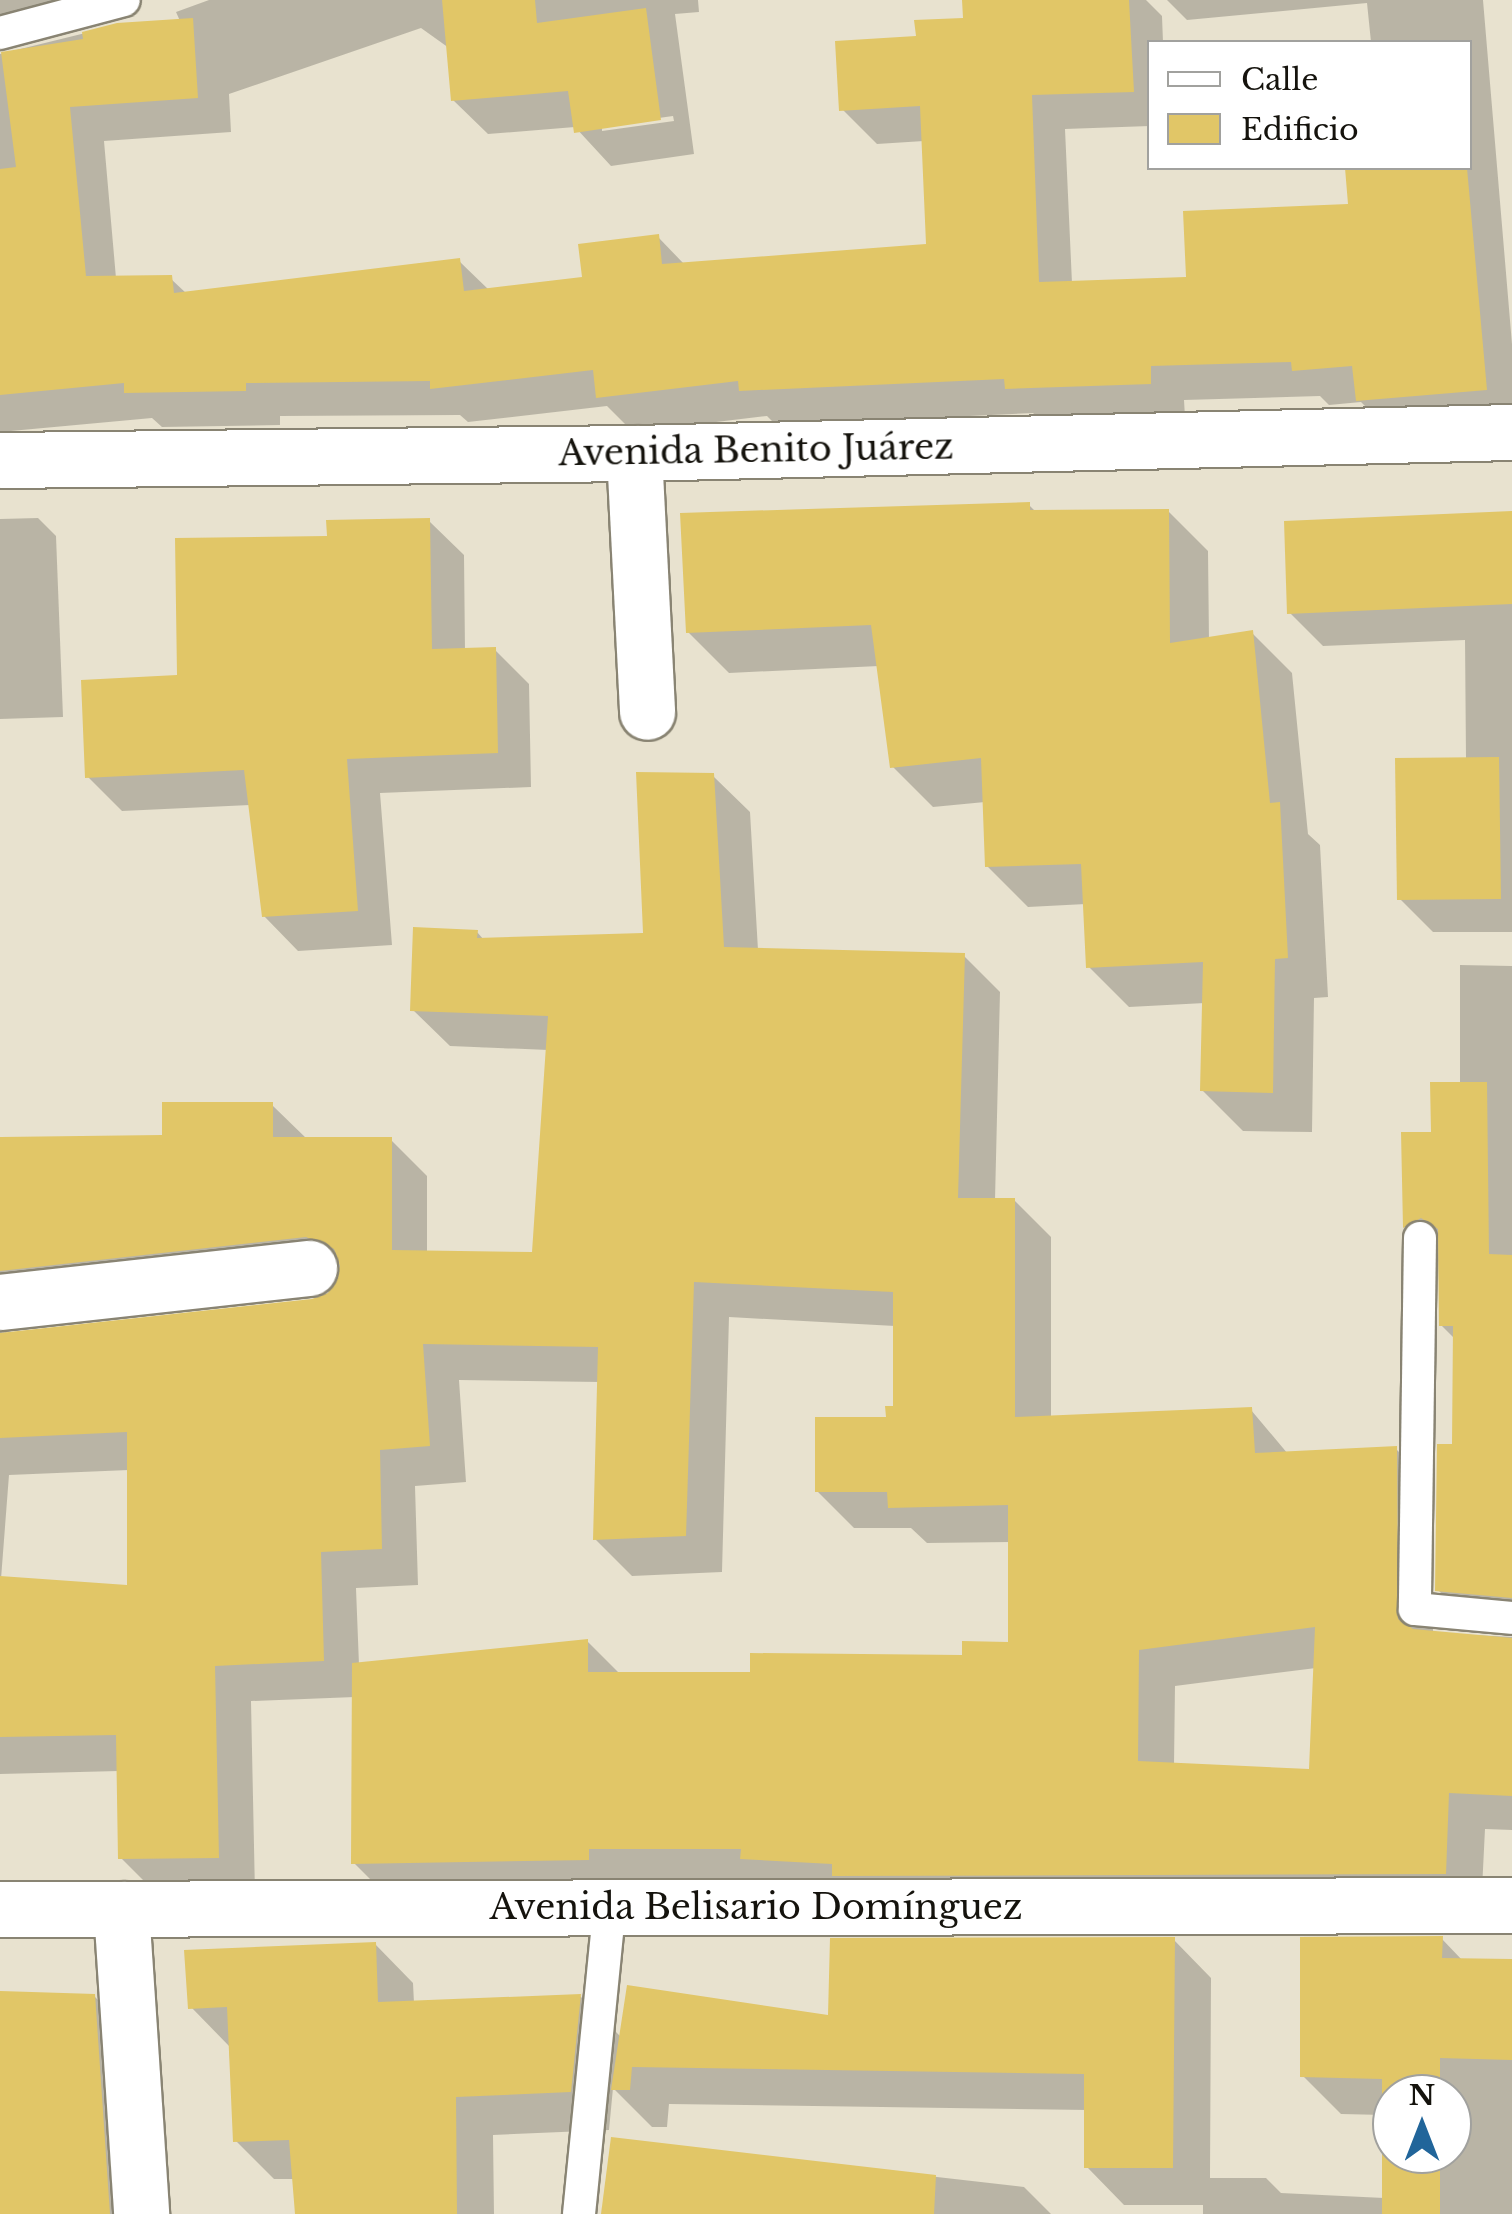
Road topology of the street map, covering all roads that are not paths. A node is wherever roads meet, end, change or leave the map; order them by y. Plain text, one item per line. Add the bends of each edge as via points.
1 (124, 0) edge
2 (0, 34) edge
3 (1512, 432) edge
4 (634, 454) junction
5 (0, 460) edge
6 (647, 712) dead end
7 (1420, 1238) dead end
8 (309, 1268) dead end
9 (0, 1302) edge
10 (1512, 1618) edge
11 (610, 1903) junction
12 (1512, 1905) edge
13 (0, 1909) edge
14 (121, 1909) junction
15 (141, 2214) edge
16 (579, 2214) edge

1 - 2 lane
3 - 4 street, Avenida Benito Juárez
4 - 5 street, Avenida Benito Juárez
4 - 6 street
7 - 10 lane via 1415,1609
8 - 9 street
11 - 12 street, Avenida Belisario Domínguez via 904,1909
11 - 14 street, Avenida Belisario Domínguez
11 - 16 lane
13 - 14 street, Avenida Belisario Domínguez
14 - 15 street

